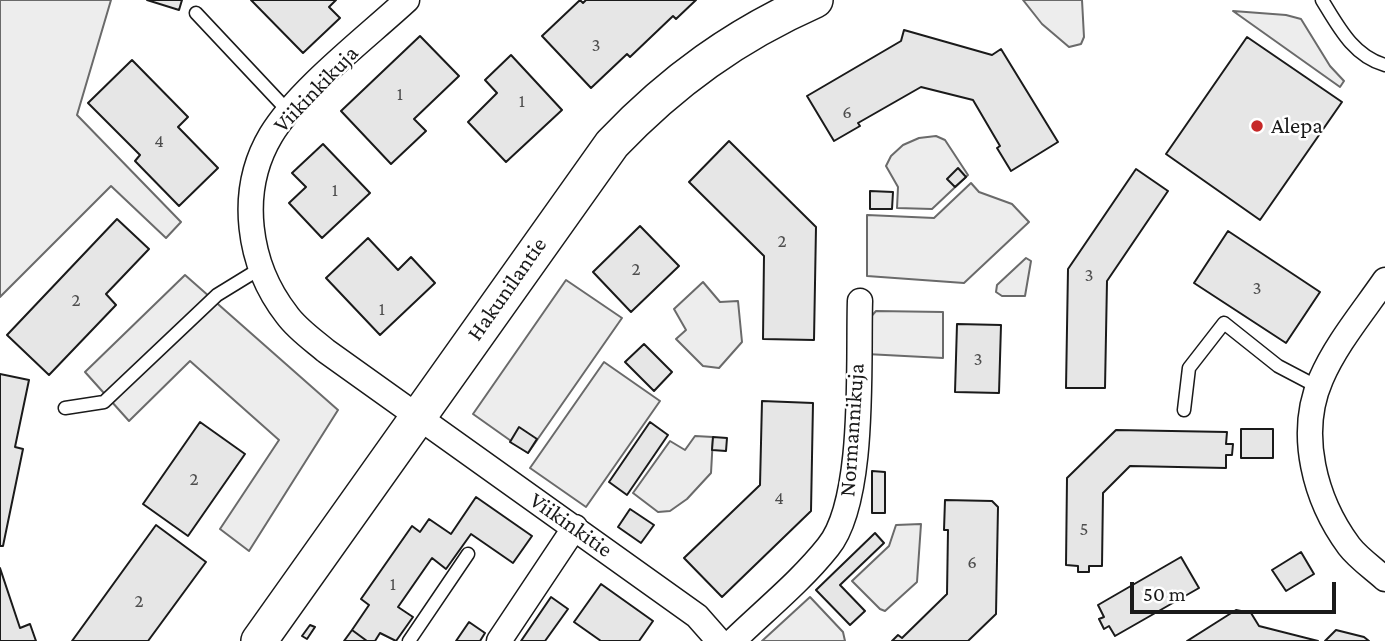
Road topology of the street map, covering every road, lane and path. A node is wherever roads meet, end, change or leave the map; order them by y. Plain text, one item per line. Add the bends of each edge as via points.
1 (407, 0) edge
2 (816, 0) edge
3 (1322, 0) edge
4 (196, 13) dead end
5 (1385, 65) edge
6 (289, 112) junction
7 (261, 268) junction
8 (1383, 286) edge
9 (860, 301) dead end
10 (1318, 387) junction
11 (65, 408) dead end
12 (1184, 410) dead end
13 (418, 415) junction
14 (575, 527) junction
15 (468, 554) dead end
16 (1385, 579) edge
17 (259, 641) edge
18 (409, 641) edge
19 (499, 641) edge
20 (719, 641) edge
21 (733, 641) edge

1 - 6 street, Viikinkikuja
2 - 13 street, Hakunilantie via 773,18 682,77 612,144
3 - 5 lane via 1350,43
4 - 6 lane
6 - 7 street, Viikinkikuja via 271,136 257,171 249,211 254,252
7 - 11 lane via 217,295 104,402
7 - 13 street, Viikinkikuja via 288,318 326,351
8 - 10 street via 1343,340
9 - 21 street, Normannikuja via 854,471 842,525 829,546
10 - 12 lane via 1278,366 1224,323 1189,368
10 - 16 street via 1308,428 1329,513 1351,548
13 - 14 street, Viikinkitie
13 - 17 street, Hakunilantie
14 - 19 street
14 - 20 street, Viikinkitie via 696,615
15 - 18 lane

